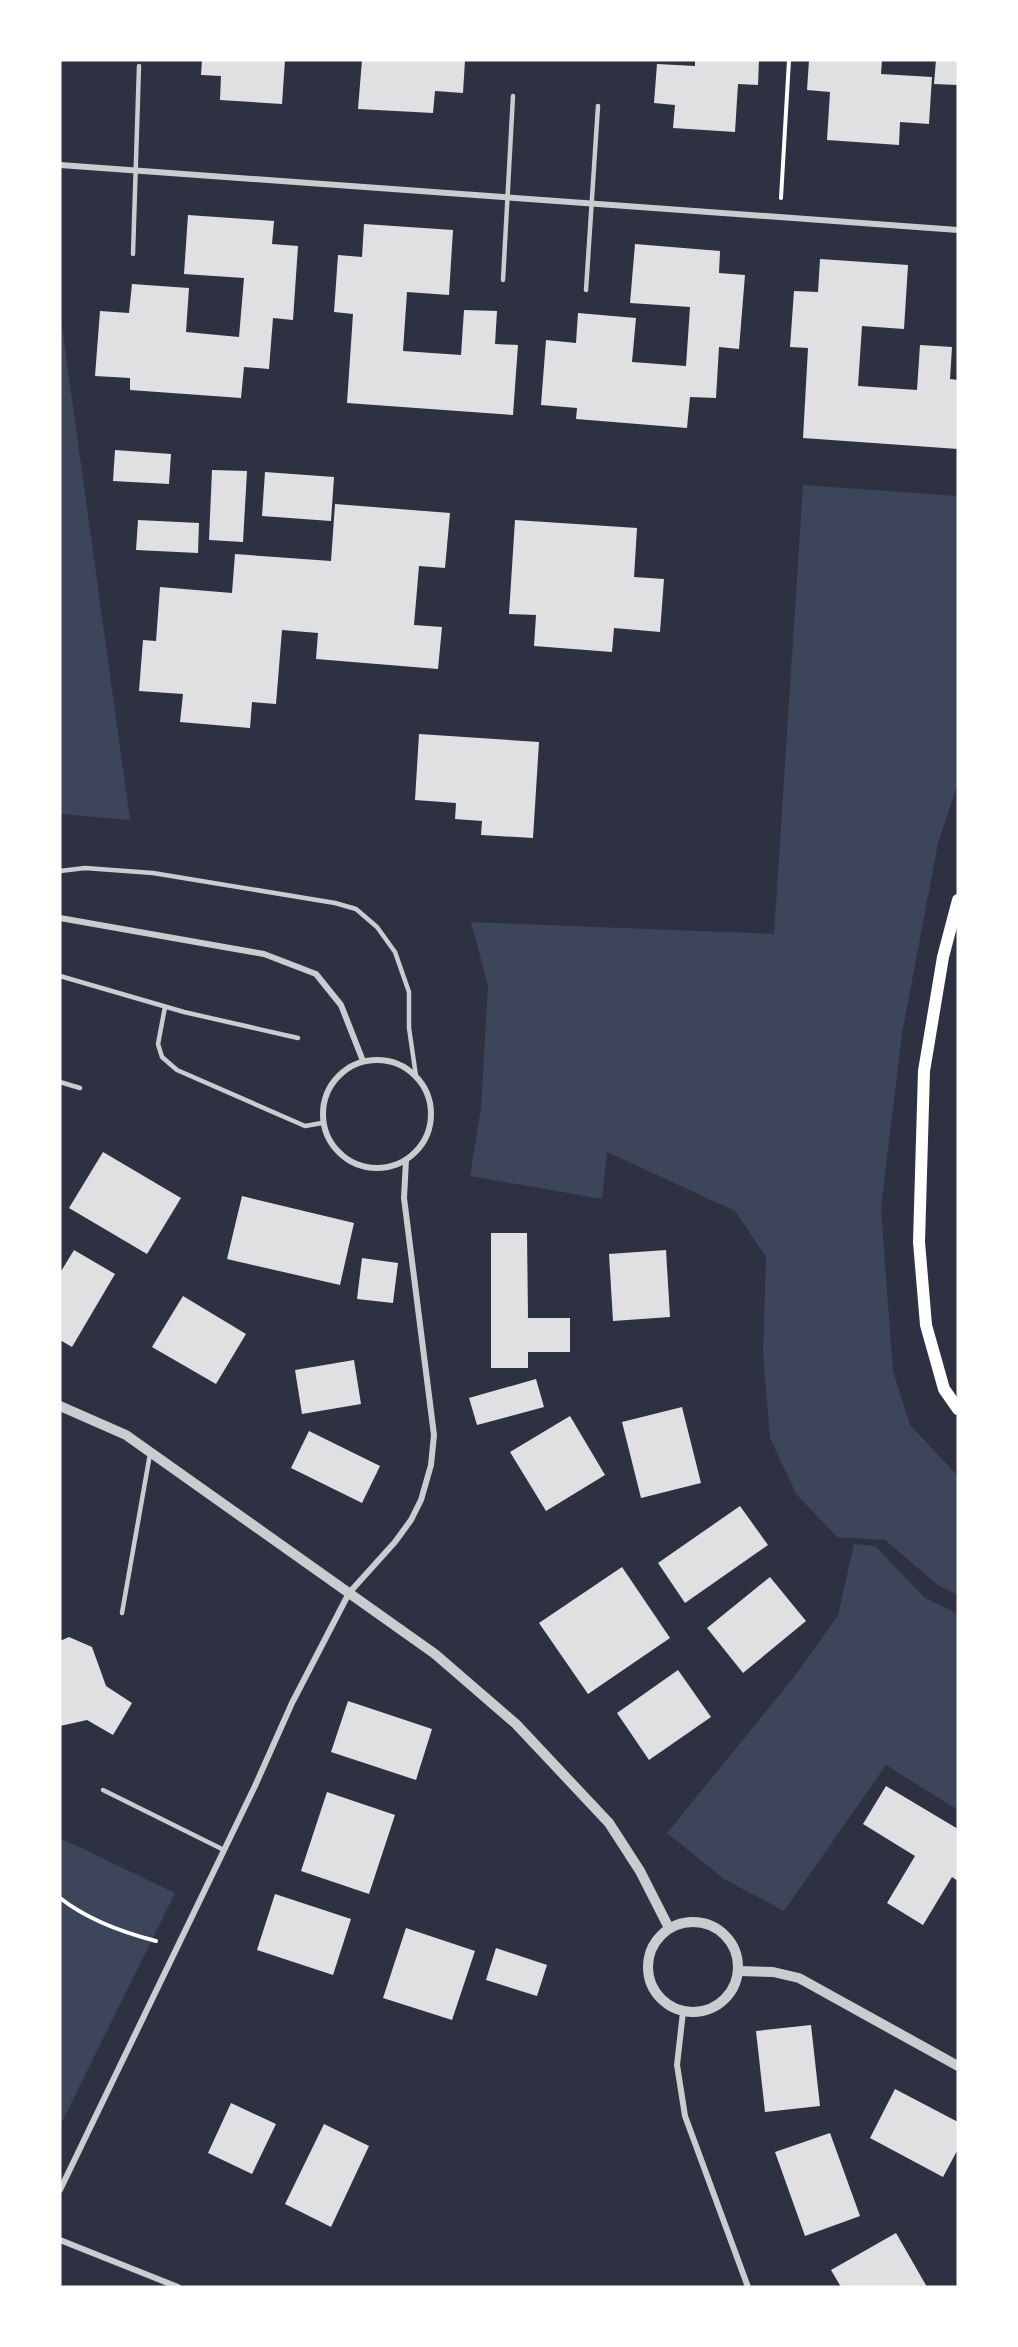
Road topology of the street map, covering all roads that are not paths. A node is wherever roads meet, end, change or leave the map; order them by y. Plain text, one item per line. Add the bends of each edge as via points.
1 (139, 66) dead end
2 (513, 96) dead end
3 (598, 106) dead end
4 (60, 165) edge
5 (135, 171) junction
6 (508, 197) junction
7 (592, 203) junction
8 (958, 230) edge
9 (133, 255) dead end
10 (503, 280) dead end
11 (586, 290) dead end
12 (60, 871) edge
13 (958, 900) edge
14 (60, 918) edge
15 (60, 976) edge
16 (165, 1007) junction
17 (298, 1038) dead end
18 (363, 1061) junction
19 (416, 1076) junction
20 (60, 1082) edge
21 (80, 1088) dead end
22 (322, 1123) junction
23 (406, 1160) junction
24 (60, 1406) edge
25 (958, 1409) edge
26 (150, 1453) junction
27 (348, 1593) junction
28 (122, 1613) dead end
29 (103, 1790) dead end
30 (224, 1850) junction
31 (669, 1928) junction
32 (739, 1971) junction
33 (683, 2012) junction
34 (958, 2066) edge
35 (60, 2190) edge
36 (60, 2240) edge
37 (178, 2287) edge
38 (748, 2287) edge

1 - 5 lane
2 - 6 lane
3 - 7 lane
4 - 5 street
5 - 6 street
5 - 9 lane
6 - 7 street
6 - 10 lane
7 - 8 street
7 - 11 lane
12 - 19 lane via 85,868 153,873 356,909 377,927 395,952 409,992
13 - 25 main road via 943,957 924,1071 919,1242 926,1325 944,1389
14 - 18 street via 264,954 316,974 341,1005
15 - 16 lane
16 - 17 lane
16 - 22 lane via 158,1044 162,1057 177,1070 305,1126
18 - 19 street via 382,1060 400,1065
18 - 22 street via 338,1076 327,1092
19 - 23 street via 430,1100 431,1119 420,1148
20 - 21 lane
22 - 23 street via 329,1141 351,1162 369,1168 388,1167
23 - 27 street via 404,1198 434,1435 431,1465 411,1520
24 - 26 street via 126,1435
26 - 27 street
26 - 28 lane
27 - 30 street
27 - 31 street via 435,1654 516,1724 609,1823 640,1871
29 - 30 lane
30 - 35 street
31 - 32 street via 697,1922 711,1925 732,1944
31 - 33 street via 650,1952 650,1982 669,2006
32 - 33 street via 735,1986 714,2008
32 - 34 street via 799,1978
33 - 38 street via 677,2065 685,2115
36 - 37 street

